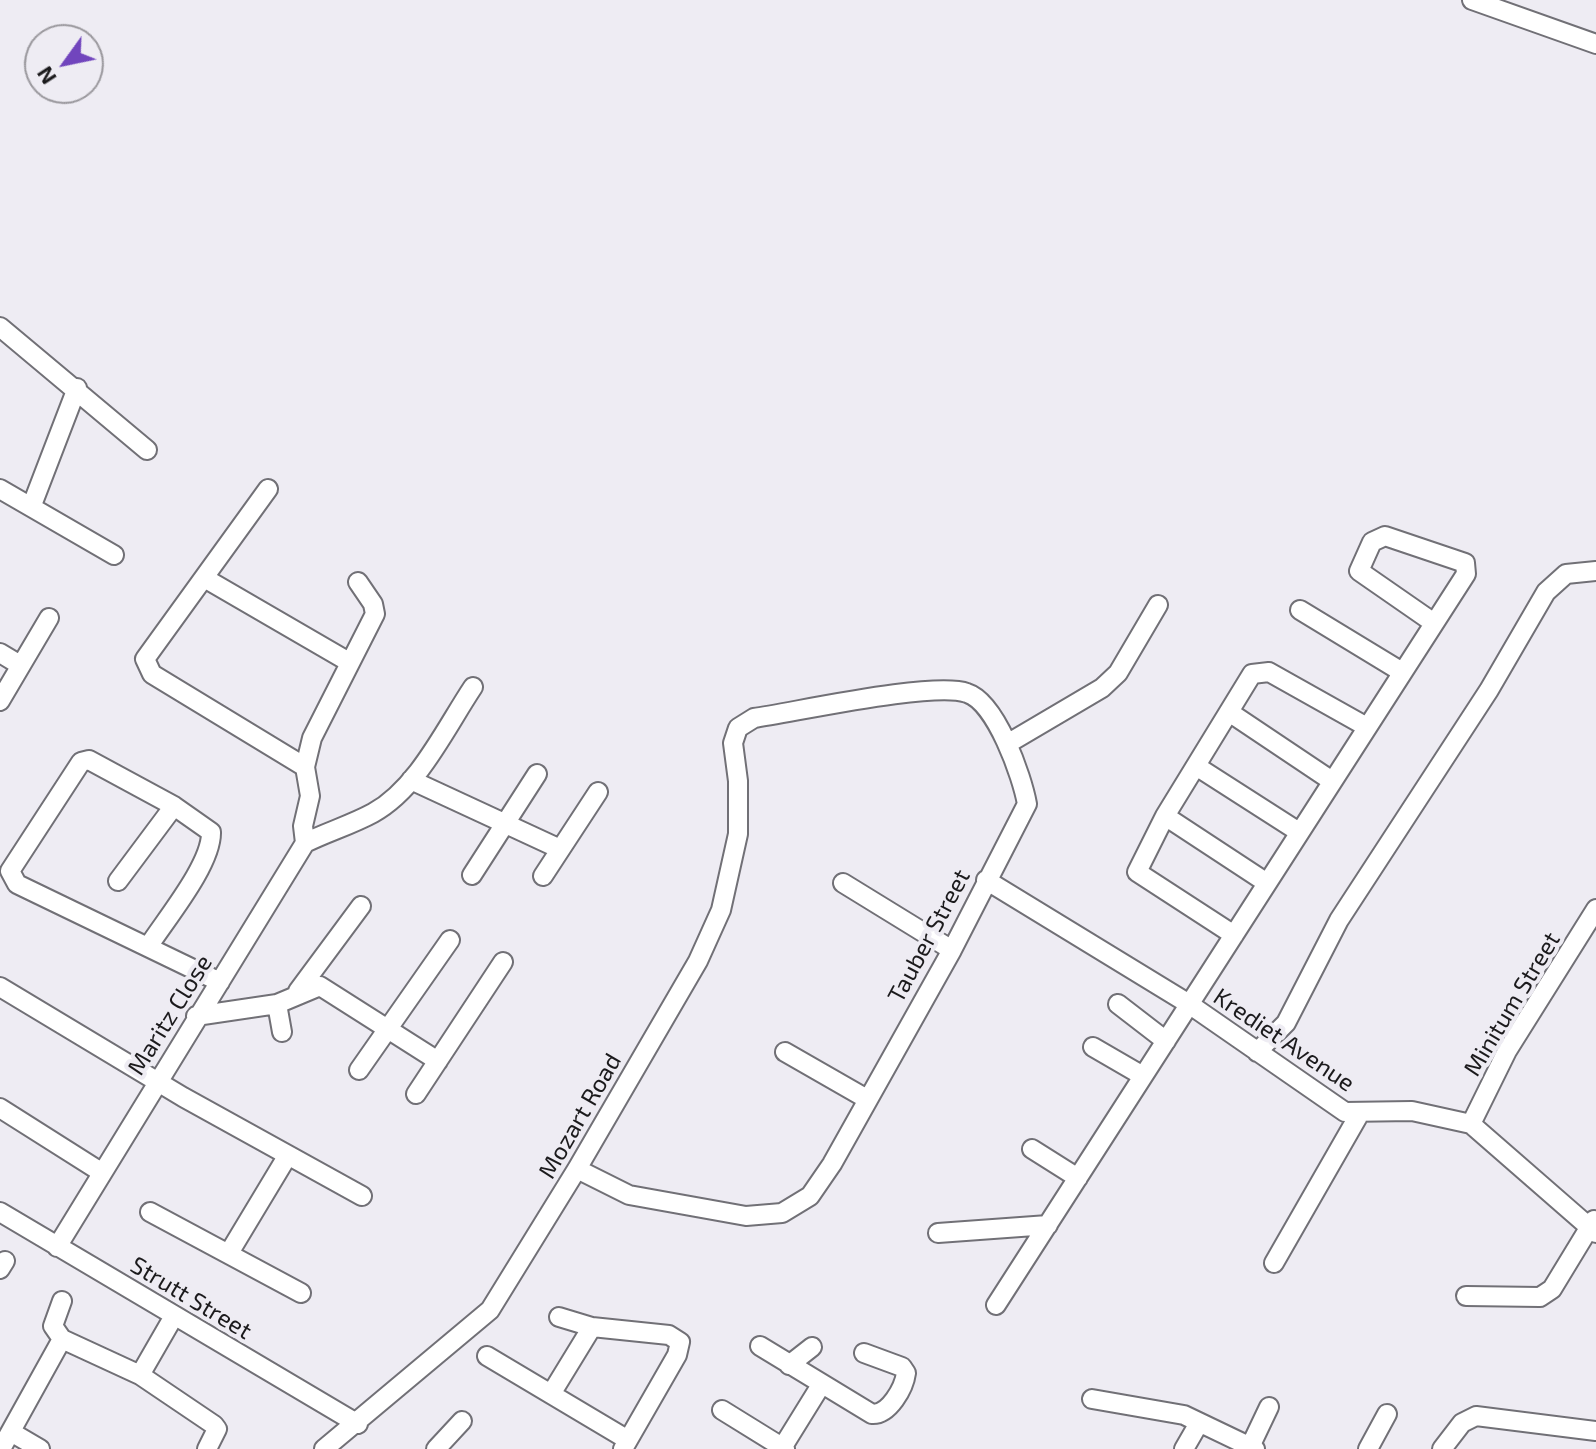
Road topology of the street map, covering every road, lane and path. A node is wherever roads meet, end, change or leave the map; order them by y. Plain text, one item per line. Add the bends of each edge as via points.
1 (1475, 0) edge
2 (1596, 44) edge
3 (0, 327) edge
4 (77, 388) junction
5 (147, 450) dead end
6 (0, 489) edge
7 (268, 489) dead end
8 (32, 505) junction
9 (114, 555) dead end
10 (1596, 571) edge
11 (206, 579) junction
12 (358, 582) dead end
13 (1158, 605) dead end
14 (1300, 610) dead end
15 (49, 618) dead end
16 (1434, 623) junction
17 (0, 653) edge
18 (349, 662) junction
19 (20, 665) junction
20 (1402, 672) junction
21 (473, 687) dead end
22 (0, 701) edge
23 (1229, 712) junction
24 (1367, 727) junction
25 (735, 732) joint
26 (1007, 744) junction
27 (1196, 766) junction
28 (305, 767) junction
29 (537, 774) dead end
30 (411, 780) junction
31 (1332, 781) junction
32 (598, 792) dead end
33 (174, 806) junction
34 (1165, 816) junction
35 (504, 822) junction
36 (1299, 832) junction
37 (305, 843) junction
38 (560, 849) junction
39 (472, 875) dead end
40 (543, 876) dead end
41 (986, 880) junction
42 (118, 881) dead end
43 (843, 883) dead end
44 (1267, 883) junction
45 (361, 906) dead end
46 (1596, 909) edge
47 (1234, 935) junction
48 (450, 940) dead end
49 (148, 947) junction
50 (952, 950) junction
51 (503, 962) dead end
52 (220, 982) junction
53 (0, 987) edge
54 (296, 993) junction
55 (277, 1004) junction
56 (1118, 1004) dead end
57 (1189, 1004) junction
58 (196, 1016) junction
59 (388, 1031) junction
60 (282, 1032) dead end
61 (1166, 1041) junction
62 (1093, 1047) dead end
63 (785, 1052) dead end
64 (1257, 1052) junction
65 (438, 1061) junction
66 (359, 1070) dead end
67 (1143, 1076) junction
68 (157, 1082) junction
69 (416, 1094) dead end
70 (867, 1099) junction
71 (0, 1108) edge
72 (1360, 1113) junction
73 (1471, 1124) junction
74 (1032, 1149) dead end
75 (288, 1155) junction
76 (577, 1169) junction
77 (101, 1172) junction
78 (1078, 1178) junction
79 (362, 1196) dead end
80 (0, 1212) edge
81 (150, 1212) dead end
82 (1048, 1225) junction
83 (1594, 1226) edge
84 (938, 1233) dead end
85 (57, 1247) junction
86 (229, 1253) junction
87 (1274, 1263) dead end
88 (301, 1293) dead end
89 (1466, 1296) dead end
90 (62, 1301) dead end
91 (996, 1305) dead end
92 (174, 1316) junction
93 (559, 1317) dead end
94 (592, 1327) junction
95 (62, 1339) junction
96 (760, 1346) dead end
97 (812, 1347) dead end
98 (864, 1353) dead end
99 (487, 1356) dead end
100 (789, 1365) junction
101 (140, 1375) junction
102 (821, 1385) junction
103 (551, 1394) junction
104 (1092, 1399) dead end
105 (1269, 1407) dead end
106 (722, 1410) dead end
107 (1387, 1414) dead end
108 (462, 1421) dead end
109 (1199, 1423) junction
110 (358, 1424) junction
111 (1596, 1431) edge
112 (11, 1432) junction
113 (759, 1434) junction
114 (626, 1444) edge
115 (783, 1448) edge
116 (1252, 1448) edge
117 (1, 1449) edge
118 (40, 1449) edge
119 (207, 1449) edge
120 (324, 1449) edge
121 (436, 1449) edge
122 (747, 1449) edge
123 (1184, 1449) edge
124 (1368, 1449) edge
125 (1442, 1449) edge

1 - 2 street
3 - 4 street
4 - 5 street
4 - 8 street
6 - 8 street
7 - 11 street
8 - 9 street
10 - 64 street via 1566,574 1546,592 1489,690 1339,920 1286,1023
11 - 18 street
11 - 28 street via 145,659 146,668
12 - 18 street via 375,614
13 - 26 street via 1118,673 1102,688
14 - 20 street
15 - 19 street
16 - 16 street via 1466,574 1465,563 1385,536 1372,542 1359,571
16 - 20 street
17 - 19 street
18 - 28 street via 312,738
19 - 22 street
20 - 24 street
21 - 30 street
23 - 24 street via 1252,674 1260,671
23 - 27 street
23 - 31 street
24 - 31 street
25 - 26 street, Tauber Street via 754,718 945,690 968,693 982,703
25 - 76 street, Mozart Road via 738,834 721,910 698,961
26 - 41 street, Tauber Street via 1027,804
27 - 34 street
27 - 36 street
28 - 37 street via 310,796
29 - 35 street
30 - 35 street
30 - 37 street via 374,812
31 - 36 street
32 - 38 street
33 - 42 street
33 - 49 street via 203,824 211,832 211,843
33 - 49 street via 89,760 81,762 10,871 17,884
34 - 44 street
34 - 47 street via 1137,872
35 - 38 street
35 - 39 street
36 - 44 street
37 - 52 street, Maritz Close
38 - 40 street
41 - 50 street, Tauber Street
41 - 57 street, Krediet Avenue
43 - 50 street
44 - 47 street
45 - 54 street
46 - 73 street, Minitum Street via 1507,1051
47 - 57 street
48 - 59 street
49 - 52 street
50 - 70 street, Tauber Street
51 - 65 street
52 - 58 street, Maritz Close
53 - 68 street
54 - 55 street
54 - 59 street via 320,986
55 - 58 street
55 - 60 street
56 - 61 street
57 - 61 street
57 - 64 street, Krediet Avenue
58 - 68 street, Maritz Close
59 - 65 street
59 - 66 street
61 - 67 street
62 - 67 street
63 - 70 street
64 - 72 street, Krediet Avenue via 1345,1112
65 - 69 street
67 - 78 street
68 - 75 street
68 - 77 street, Maritz Close
70 - 76 street, Tauber Street via 810,1196 782,1213 746,1216 629,1195
71 - 77 street
72 - 73 street, Krediet Avenue via 1412,1111
72 - 87 street
73 - 83 street, Krediet Avenue
74 - 78 street
75 - 79 street
75 - 86 street
76 - 110 street, Mozart Road via 490,1310
77 - 85 street, Maritz Close
78 - 82 street
80 - 85 street, Strutt Street
81 - 86 street
82 - 84 street
82 - 91 street
83 - 89 street via 1552,1289 1540,1297
85 - 92 street, Strutt Street
86 - 88 street
90 - 95 street via 53,1319
92 - 101 street
92 - 110 street, Strutt Street
93 - 94 street
94 - 103 street
94 - 114 street via 669,1335 680,1342
95 - 101 street
95 - 112 street
96 - 100 street
97 - 100 street
98 - 102 street via 906,1373 886,1410 872,1414
99 - 103 street
100 - 102 street
101 - 119 street via 214,1425
102 - 115 street
103 - 114 street
104 - 109 street via 1167,1410
105 - 116 street
106 - 113 street
107 - 124 street
108 - 121 street
109 - 116 street
109 - 123 street
110 - 120 street, Mozart Road
111 - 125 street via 1476,1416 1462,1423
112 - 117 street
112 - 118 street
113 - 115 street
113 - 122 street

